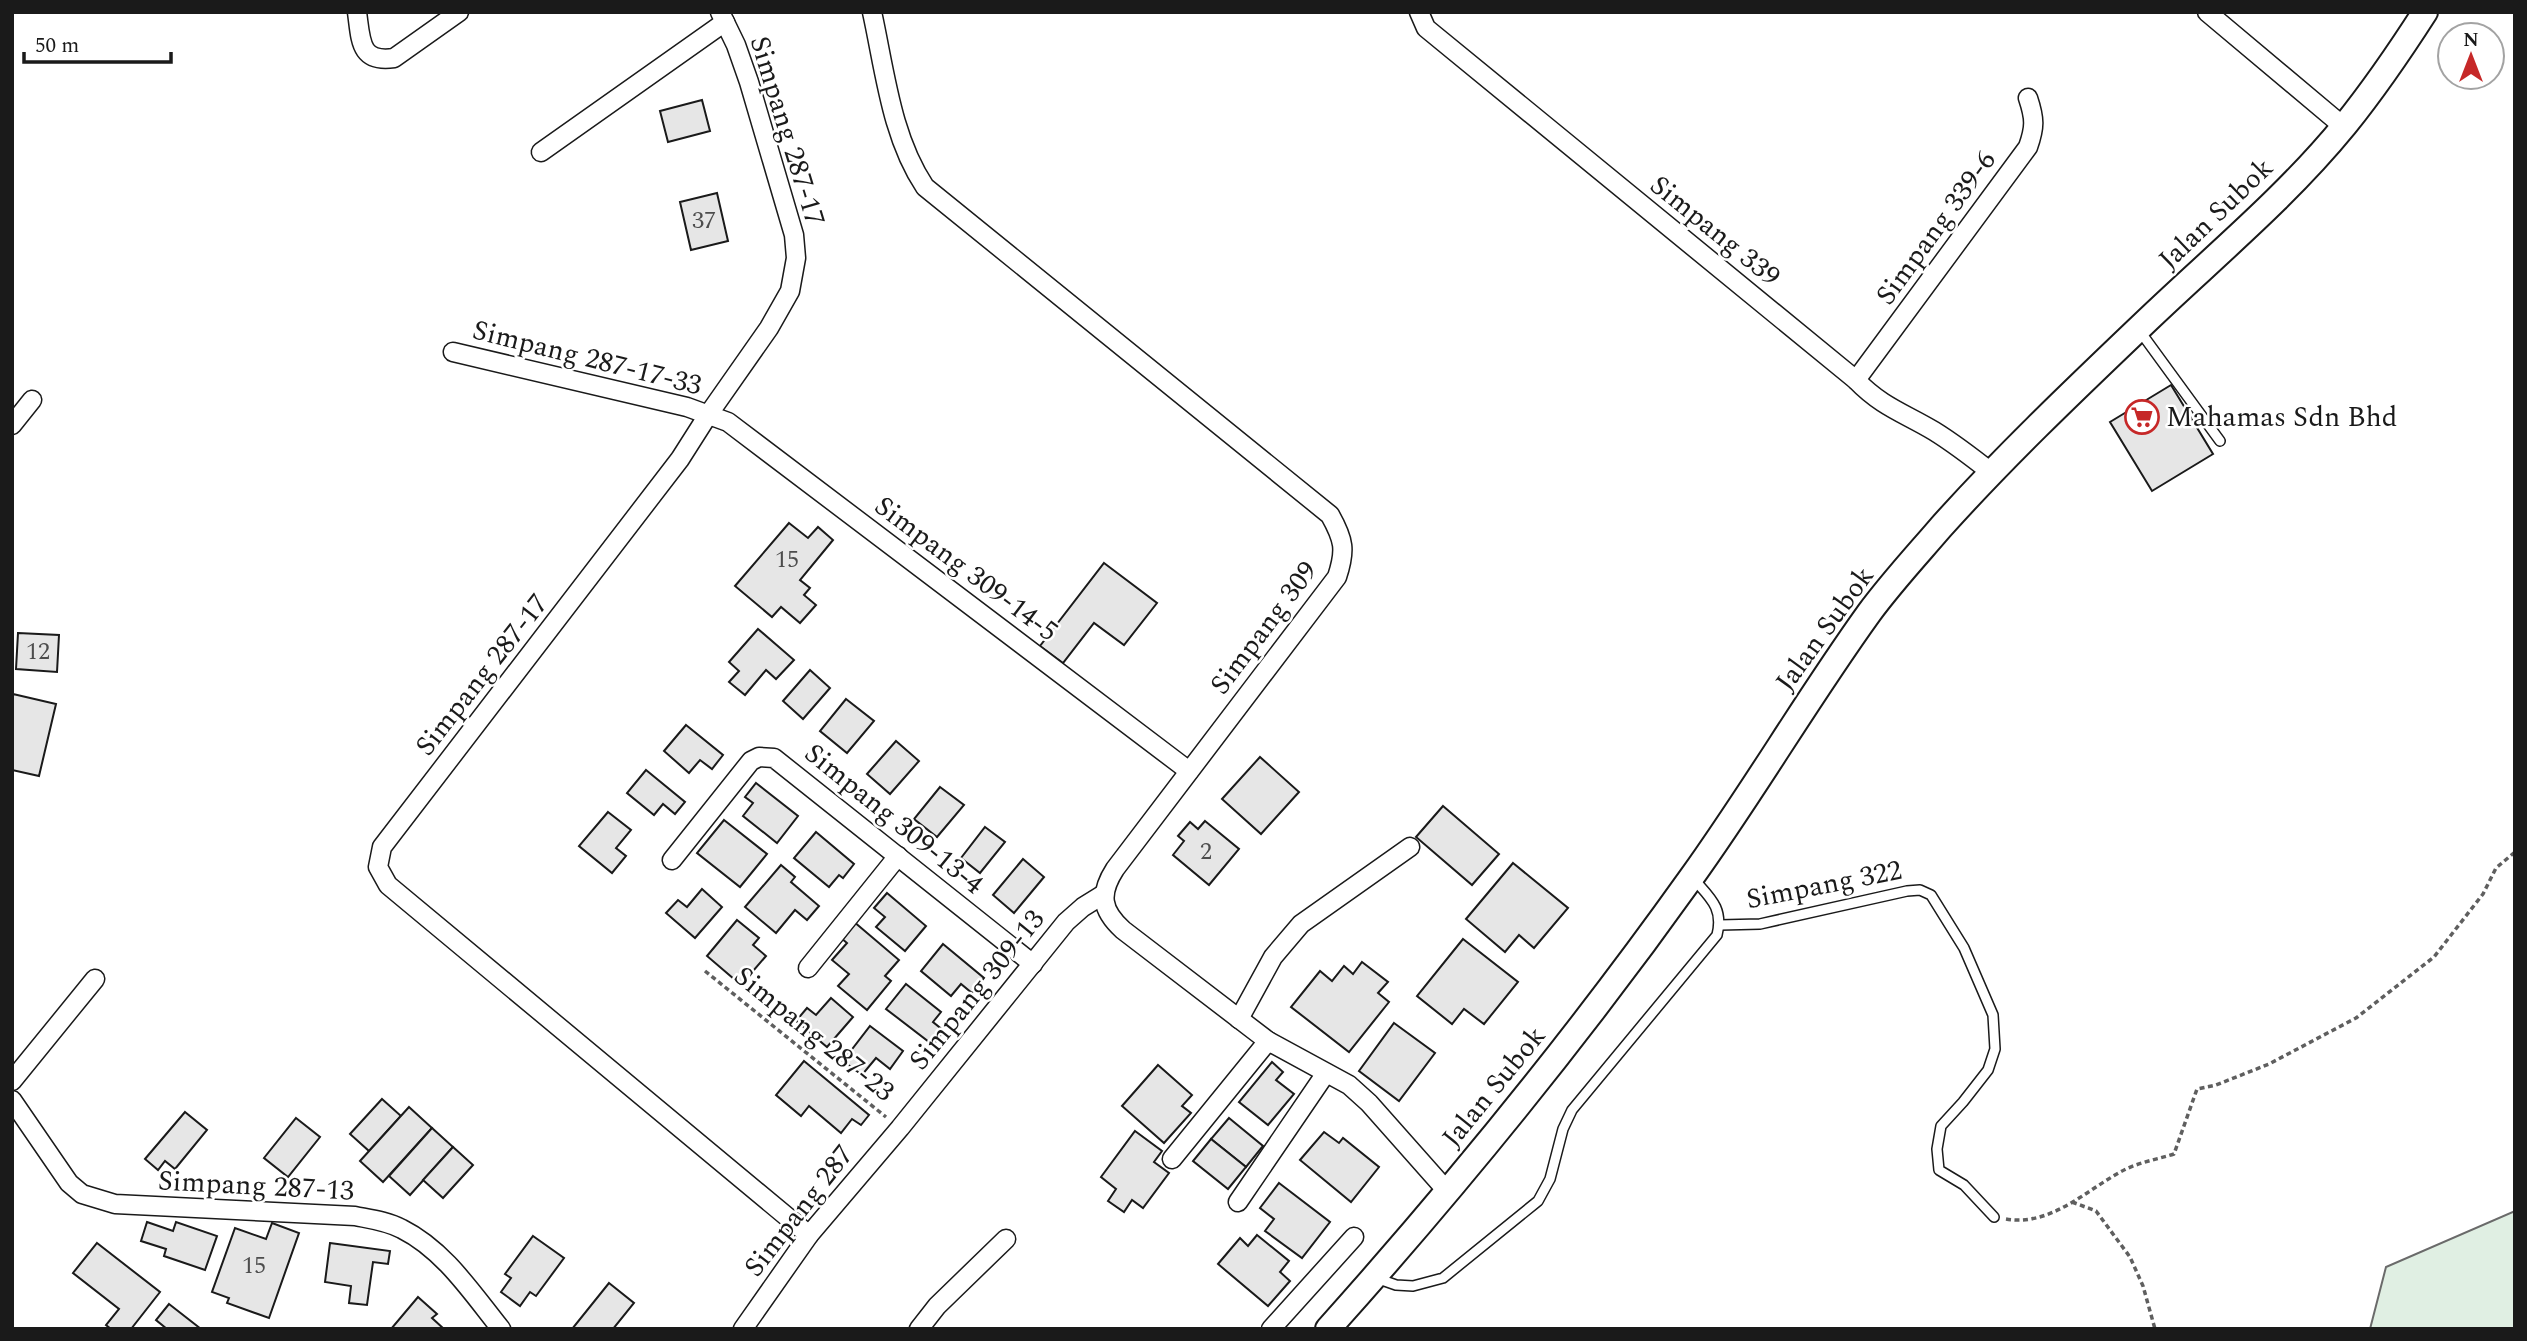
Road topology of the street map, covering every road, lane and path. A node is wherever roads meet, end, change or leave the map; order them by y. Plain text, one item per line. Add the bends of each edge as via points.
1 (357, 12) edge
2 (459, 12) edge
3 (872, 12) edge
4 (1419, 12) edge
5 (2207, 12) edge
6 (2425, 12) edge
7 (722, 17) edge
8 (2028, 98) dead end
9 (2344, 127) junction
10 (541, 152) dead end
11 (2138, 329) junction
12 (453, 352) dead end
13 (1856, 380) junction
14 (32, 400) dead end
15 (708, 415) junction
16 (12, 425) edge
17 (2220, 441) dead end
18 (1992, 473) junction
19 (1189, 771) junction
20 (1410, 847) dead end
21 (2515, 852) edge
22 (898, 856) junction
23 (672, 860) dead end
24 (1692, 877) junction
25 (1104, 894) junction
26 (1720, 925) junction
27 (1032, 964) junction
28 (808, 968) dead end
29 (705, 971) dead end
30 (94, 979) dead end
31 (1239, 1019) junction
32 (1268, 1041) junction
33 (1326, 1073) junction
34 (12, 1081) edge
35 (12, 1100) edge
36 (900, 1128) junction
37 (1172, 1158) dead end
38 (1447, 1191) junction
39 (1238, 1202) dead end
40 (2072, 1202) junction
41 (1994, 1217) joint
42 (809, 1235) junction
43 (1354, 1237) dead end
44 (1006, 1239) dead end
45 (1374, 1278) junction
46 (501, 1329) edge
47 (743, 1329) edge
48 (919, 1329) edge
49 (1271, 1329) edge
50 (1328, 1329) edge
51 (2155, 1329) edge

1 - 2 street via 365,51 382,60 394,58
3 - 19 street, Simpang 309 via 902,146 925,187 1330,515 1342,536 1344,557 1337,578
4 - 13 street, Simpang 339 via 1426,28
5 - 9 street
6 - 9 main road, Jalan Subok
7 - 10 street
7 - 15 street, Simpang 287-17 via 749,82 794,236 796,258 785,300
8 - 13 street, Simpang 339-6 via 2035,129 2028,147
9 - 11 main road, Jalan Subok via 2265,210
11 - 17 lane
11 - 18 main road, Jalan Subok
12 - 15 street, Simpang 287-17-33
13 - 18 street, Simpang 339 via 1871,396 1931,429
14 - 16 street
15 - 19 street, Simpang 309-14-5 via 728,422
15 - 42 street, Simpang 287-17 via 680,459 382,848 378,867 388,885
18 - 24 main road, Jalan Subok via 1872,609
19 - 25 street, Simpang 309 via 1115,869
20 - 31 street via 1301,924 1273,957
21 - 40 path via 2496,868 2483,894 2434,957 2356,1018 2269,1064 2197,1090 2174,1154 2129,1168
22 - 23 street, Simpang 309-13-4 via 781,761 766,756 751,761
22 - 27 street, Simpang 309-13-4
22 - 28 street
24 - 26 lane, Simpang 322 via 1717,907
24 - 38 main road, Jalan Subok via 1608,991
25 - 27 street, Simpang 309-13 via 1066,922
25 - 31 street via 1112,920
26 - 41 lane, Simpang 322 via 1760,924 1907,891 1931,895 1983,986 1993,1015 1995,1049 1988,1070 1941,1126 1939,1170 1964,1185
26 - 45 lane, Simpang 322 via 1717,935 1572,1110 1550,1179 1538,1200 1443,1278 1413,1286
27 - 36 street, Simpang 309-13
29 - 36 path, Simpang 287-23
30 - 34 street
31 - 32 street
32 - 33 street
32 - 37 street
33 - 38 street via 1369,1102
33 - 39 street
35 - 46 street, Simpang 287-13 via 69,1183 82,1194 125,1205 381,1221 434,1251
36 - 42 street, Simpang 287
38 - 45 main road, Jalan Subok
40 - 41 path via 2052,1214 2014,1220
40 - 51 path via 2096,1211 2130,1256
42 - 47 street, Simpang 287
43 - 49 street
44 - 48 street
45 - 50 main road, Jalan Subok

